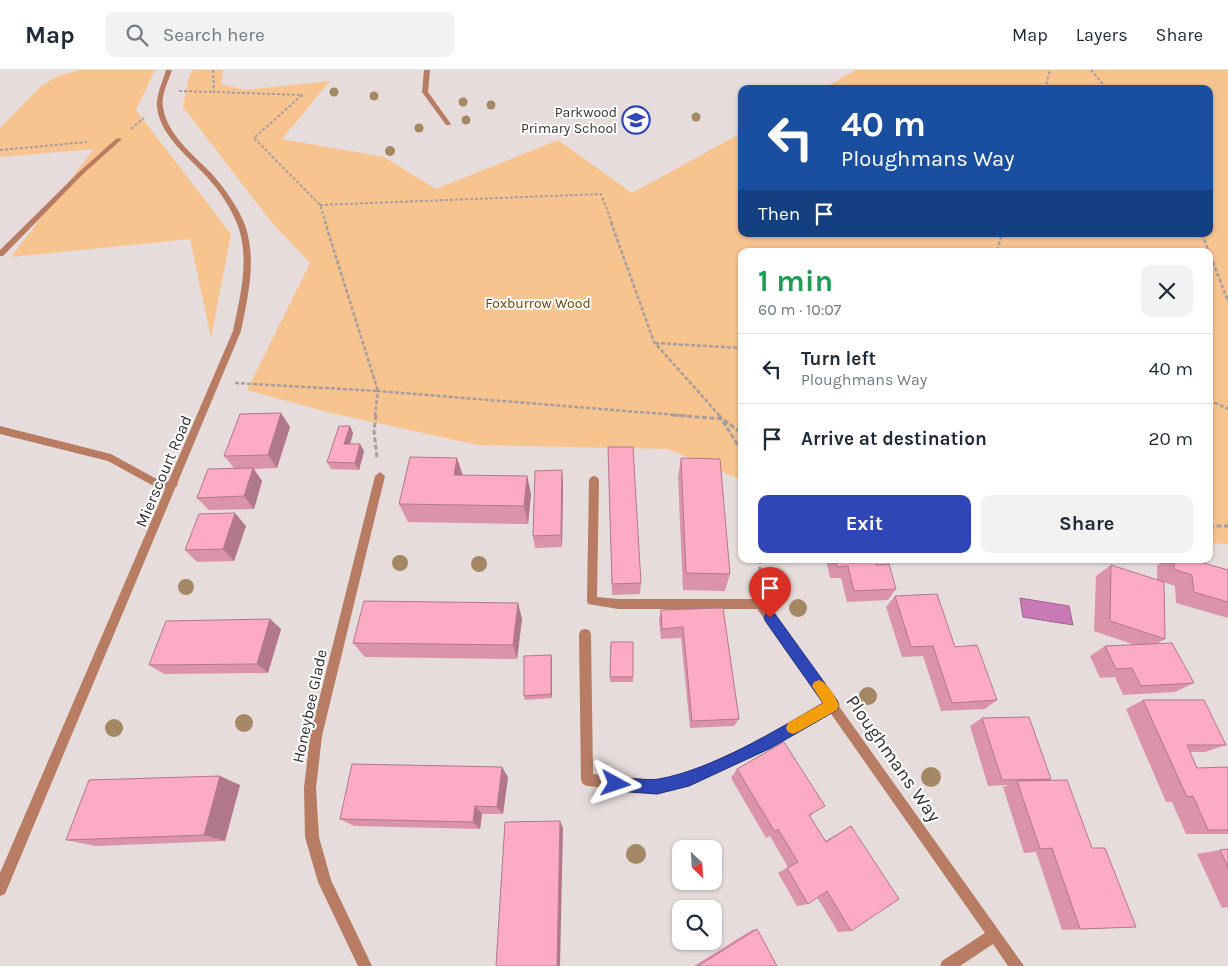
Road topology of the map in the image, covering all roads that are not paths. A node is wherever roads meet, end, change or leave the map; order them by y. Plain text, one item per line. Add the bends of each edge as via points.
1 (170, 70) edge
2 (427, 70) edge
3 (448, 124) dead end
4 (119, 139) road end
5 (0, 254) edge
6 (0, 430) edge
7 (380, 476) road end
8 (594, 480) dead end
9 (173, 484) junction
10 (585, 634) dead end
11 (832, 705) junction
12 (0, 889) edge
13 (995, 935) junction
14 (365, 966) edge
15 (947, 966) edge
16 (1017, 966) edge

1 - 9 street, Mierscourt Road via 162,91 160,105 163,118 169,132 231,204 242,227 248,257 246,289 237,331
2 - 3 street via 425,92
4 - 5 street
6 - 9 street via 111,458 161,486
7 - 14 street, Honeybee Glade via 316,736 310,788 312,837 325,882
8 - 11 street, Ploughmans Way via 592,601 618,604 760,604
9 - 12 street, Mierscourt Road
10 - 11 street via 588,780 657,786 689,779 766,743
11 - 13 street, Ploughmans Way
13 - 15 street
13 - 16 street, Ploughmans Way

